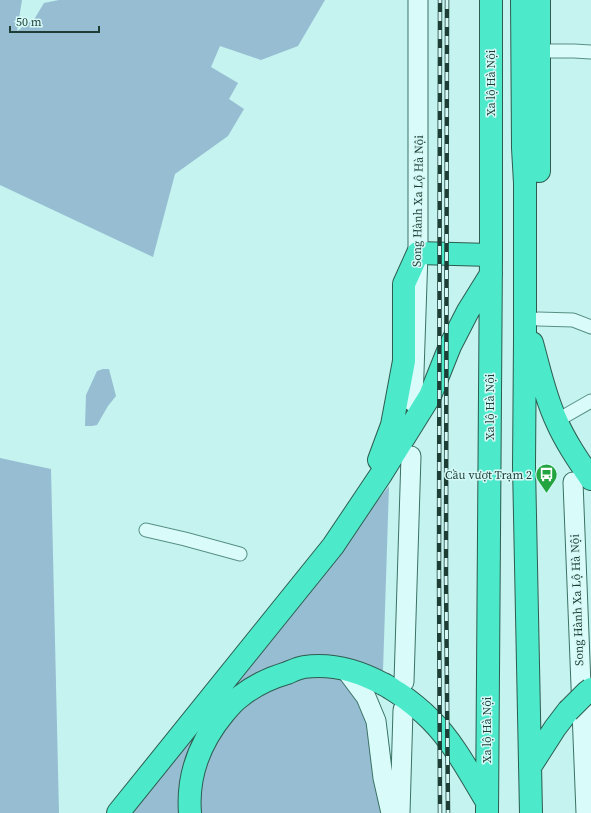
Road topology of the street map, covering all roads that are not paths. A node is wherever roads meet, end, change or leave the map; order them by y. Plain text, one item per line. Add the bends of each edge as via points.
1 (418, 0) edge
2 (491, 0) edge
3 (522, 0) edge
4 (539, 0) edge
5 (539, 51) junction
6 (591, 52) edge
7 (539, 150) junction
8 (525, 183) junction
9 (418, 253) junction
10 (491, 264) junction
11 (531, 319) junction
12 (591, 327) edge
13 (537, 362) junction
14 (591, 401) edge
15 (413, 402) dead end
16 (556, 421) junction
17 (411, 456) dead end
18 (524, 466) junction
19 (582, 481) edge
20 (364, 500) junction
21 (146, 530) dead end
22 (240, 554) dead end
23 (317, 566) junction
24 (345, 669) junction
25 (404, 682) dead end
26 (591, 689) edge
27 (403, 710) dead end
28 (530, 767) junction
29 (487, 808) edge
30 (107, 813) edge
31 (118, 813) edge
32 (190, 813) edge
33 (391, 813) edge
34 (400, 813) edge
35 (531, 813) edge
36 (586, 813) edge

1 - 9 main road, Song Hành Xa Lộ Hà Nội
2 - 10 highway, Xa lộ Hà Nội
3 - 8 highway
4 - 5 highway
5 - 6 street
5 - 7 highway
7 - 8 highway
7 - 11 highway
8 - 11 highway
9 - 10 highway
9 - 15 main road, Song Hành Xa Lộ Hà Nội
9 - 20 highway via 404,284 404,361 392,425
10 - 20 highway via 450,346 430,396
10 - 29 highway, Xa lộ Hà Nội
11 - 12 street via 573,320
11 - 13 highway
11 - 18 highway
13 - 16 highway
13 - 18 highway via 537,442
14 - 16 street
16 - 19 highway via 569,445
17 - 25 main road
18 - 28 highway
19 - 36 main road, Song Hành Xa Lộ Hà Nội
20 - 23 highway
21 - 22 street
23 - 30 highway via 294,576
23 - 31 highway
24 - 29 highway via 384,684 431,719 458,754
24 - 32 highway via 304,668 266,680 240,696 218,720 200,751 191,779
24 - 33 main road via 366,697 376,722 383,778
26 - 28 highway, bridge via 568,711
27 - 34 main road
28 - 35 highway

